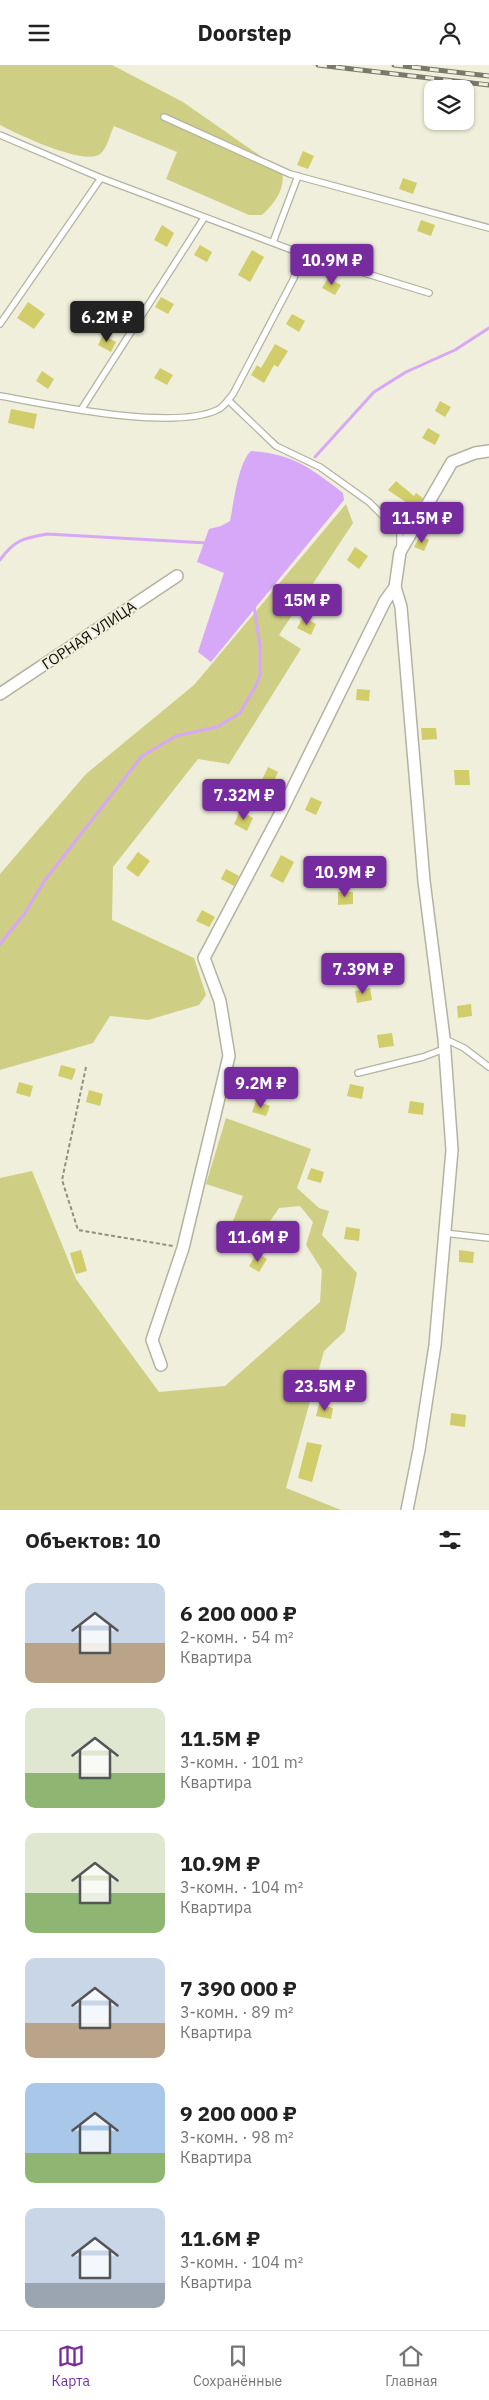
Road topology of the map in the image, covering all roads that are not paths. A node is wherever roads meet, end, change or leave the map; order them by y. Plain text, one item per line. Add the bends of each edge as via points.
1 (164, 117) dead end
2 (0, 135) edge
3 (298, 176) junction
4 (101, 178) junction
5 (204, 218) junction
6 (489, 228) edge
7 (273, 242) junction
8 (300, 253) junction
9 (429, 293) dead end
10 (0, 324) edge
11 (0, 396) edge
12 (228, 400) junction
13 (81, 410) junction
14 (489, 451) edge
15 (400, 552) junction
16 (177, 576) dead end
17 (395, 587) junction
18 (0, 694) edge
19 (444, 1043) junction
20 (489, 1067) edge
21 (358, 1073) dead end
22 (444, 1233) junction
23 (489, 1238) edge
24 (160, 1365) dead end
25 (407, 1510) edge

1 - 3 lane
2 - 4 lane
3 - 6 lane
3 - 7 lane
4 - 5 lane
4 - 10 lane
5 - 7 lane
5 - 13 lane
7 - 8 lane
8 - 9 lane
8 - 12 lane via 294,278
11 - 13 lane
12 - 13 lane via 219,410 182,419
12 - 15 lane via 276,446 320,467 369,502 400,533
14 - 15 street via 452,462
15 - 17 street
16 - 18 street, ГОРНАЯ УЛИЦА
17 - 19 street via 401,607 424,881
17 - 24 street via 204,958 220,1001 229,1056 183,1248 152,1341
19 - 20 lane via 464,1048
19 - 21 lane via 423,1057
19 - 22 street via 452,1150
22 - 23 lane
22 - 25 street via 420,1450

